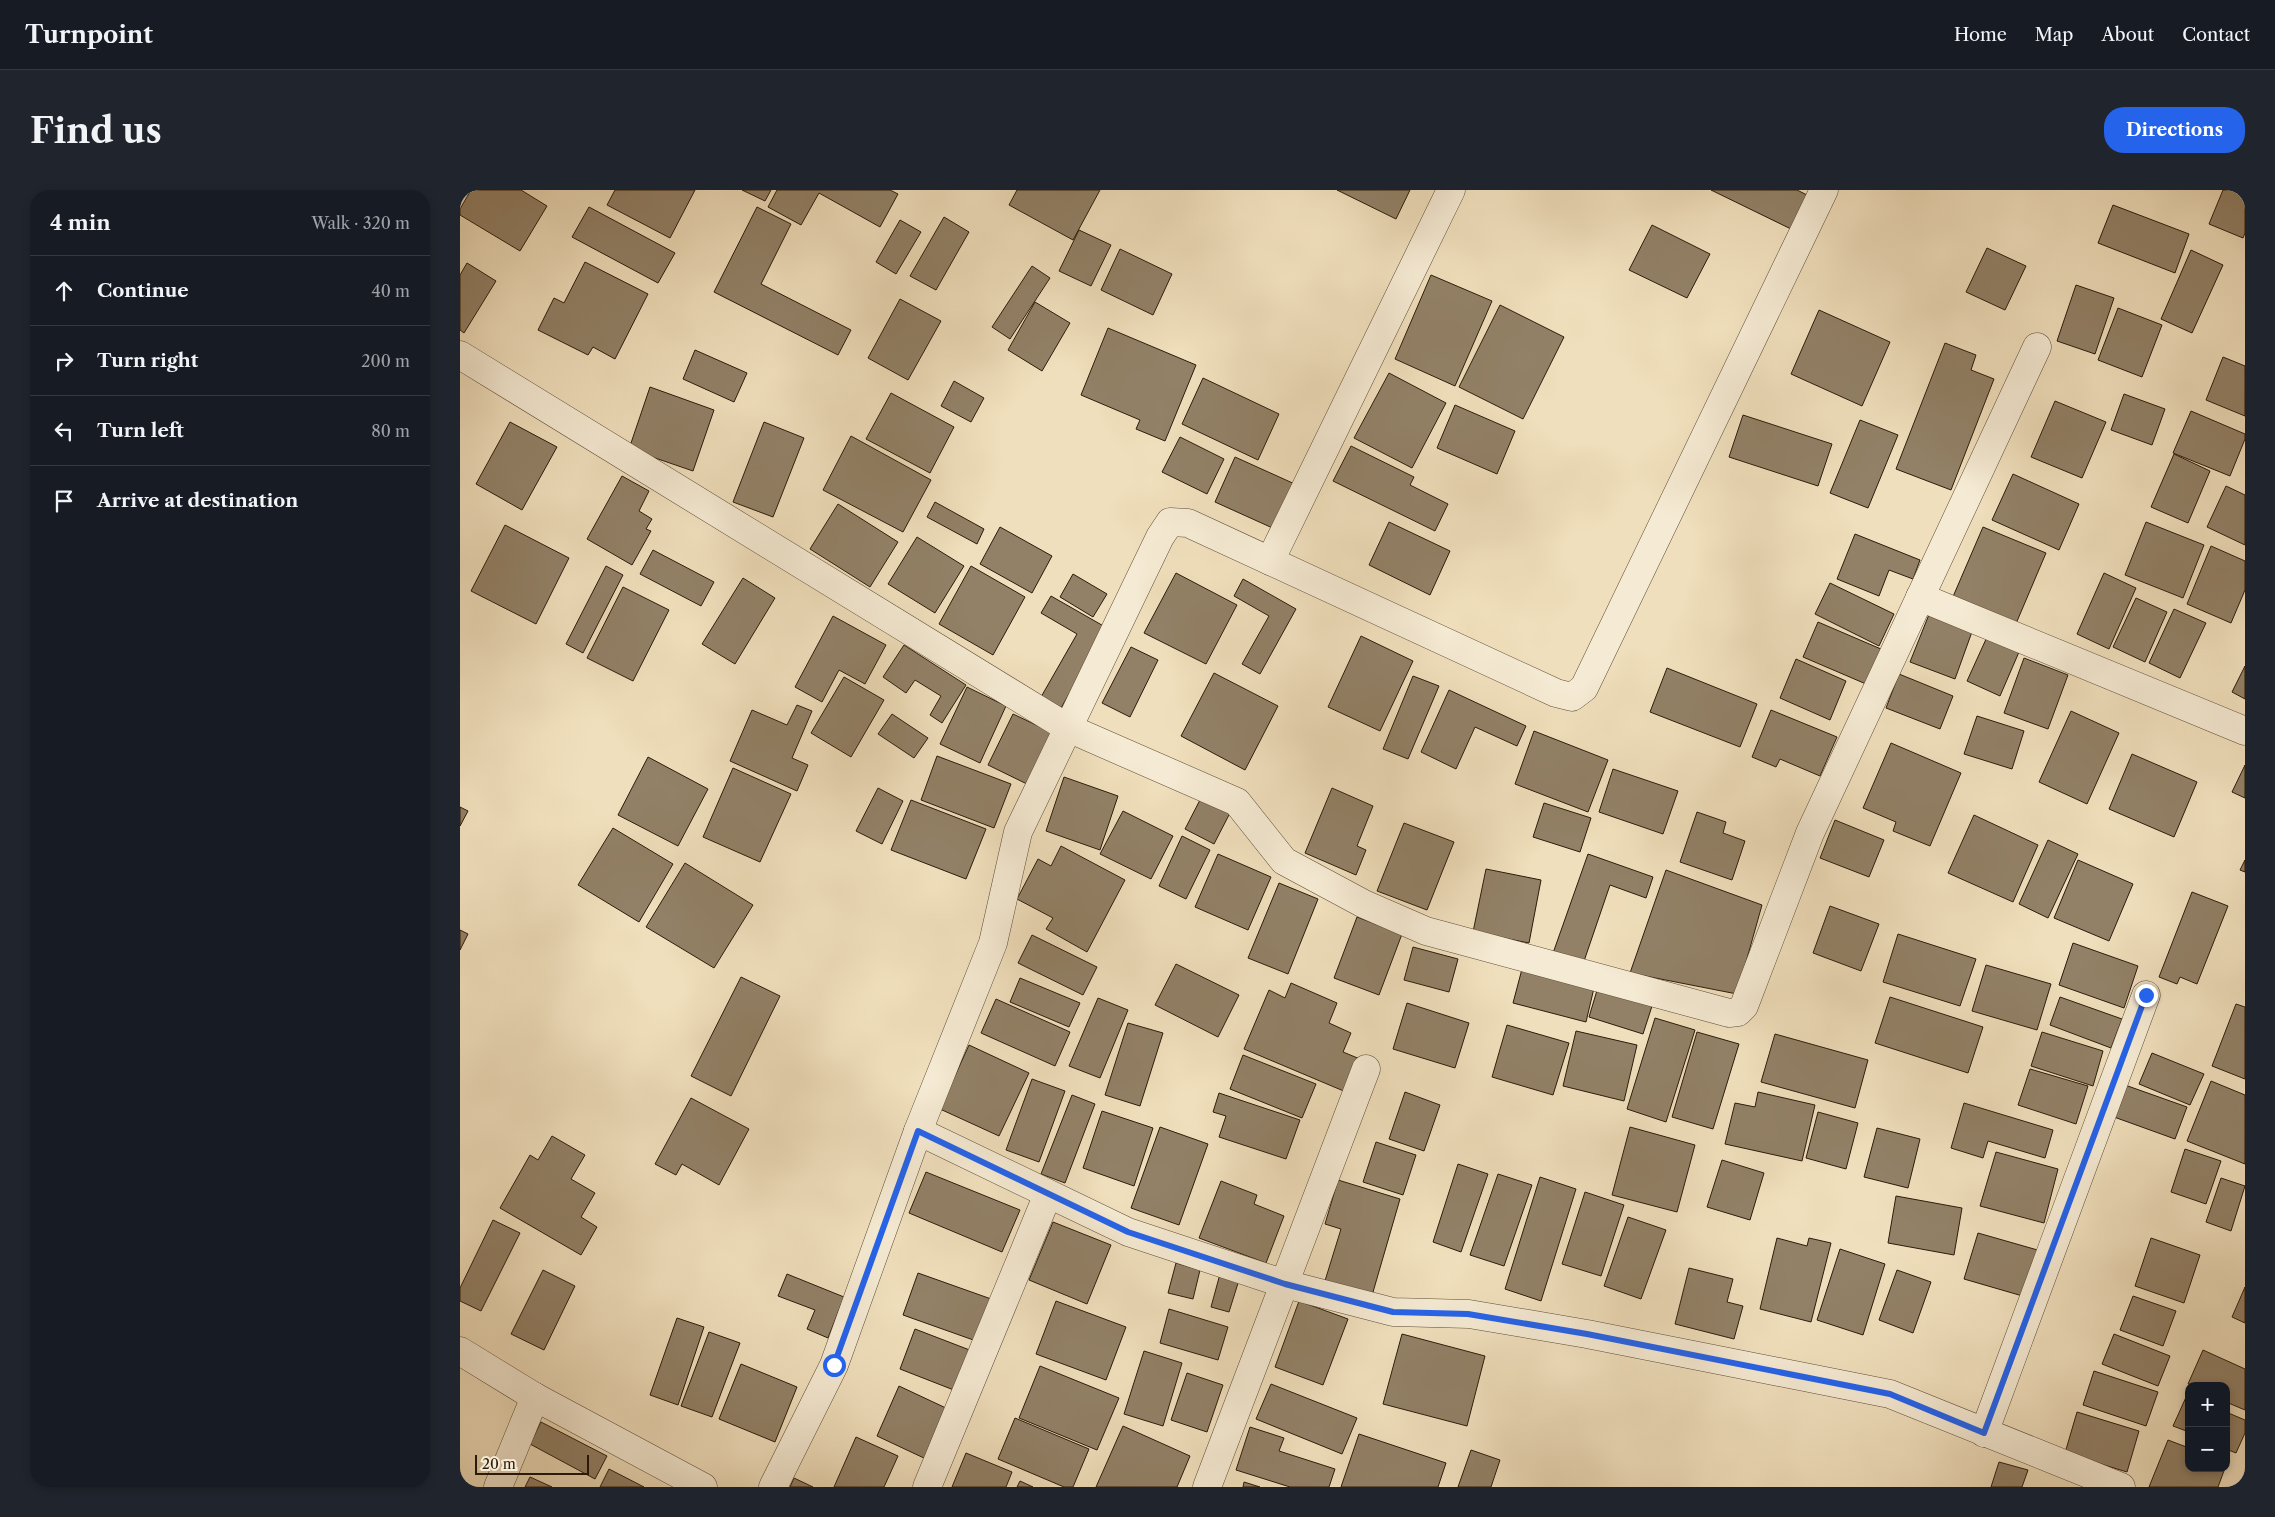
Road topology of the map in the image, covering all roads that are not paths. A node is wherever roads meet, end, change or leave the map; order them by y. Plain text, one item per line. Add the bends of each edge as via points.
1 (1451, 190) edge
2 (1824, 190) edge
3 (2036, 348) dead end
4 (460, 355) edge
5 (1270, 561) junction
6 (1920, 597) junction
7 (1068, 728) junction
8 (2245, 731) edge
9 (2146, 995) dead end
10 (1366, 1069) dead end
11 (918, 1131) junction
12 (1048, 1194) junction
13 (1285, 1284) junction
14 (460, 1351) edge
15 (535, 1397) junction
16 (1984, 1433) junction
17 (498, 1487) edge
18 (703, 1487) edge
19 (773, 1487) edge
20 (927, 1487) edge
21 (1207, 1487) edge
22 (2121, 1487) edge

1 - 5 street
2 - 5 street via 1584,688 1572,697 1556,693
3 - 6 street
4 - 7 street
5 - 7 street via 1188,523 1170,522
6 - 7 street via 1810,833 1744,1006 1738,1012 1729,1013 1426,931 1364,904 1284,861 1237,802
6 - 8 street
7 - 11 street via 1018,832 993,943
9 - 16 street
10 - 13 street
11 - 12 street
11 - 19 street via 834,1365
12 - 13 street via 1128,1232
12 - 20 street
13 - 16 street via 1393,1312 1468,1314 1505,1320 1890,1394
13 - 21 street
14 - 15 street
15 - 17 street
15 - 18 street
16 - 22 street

